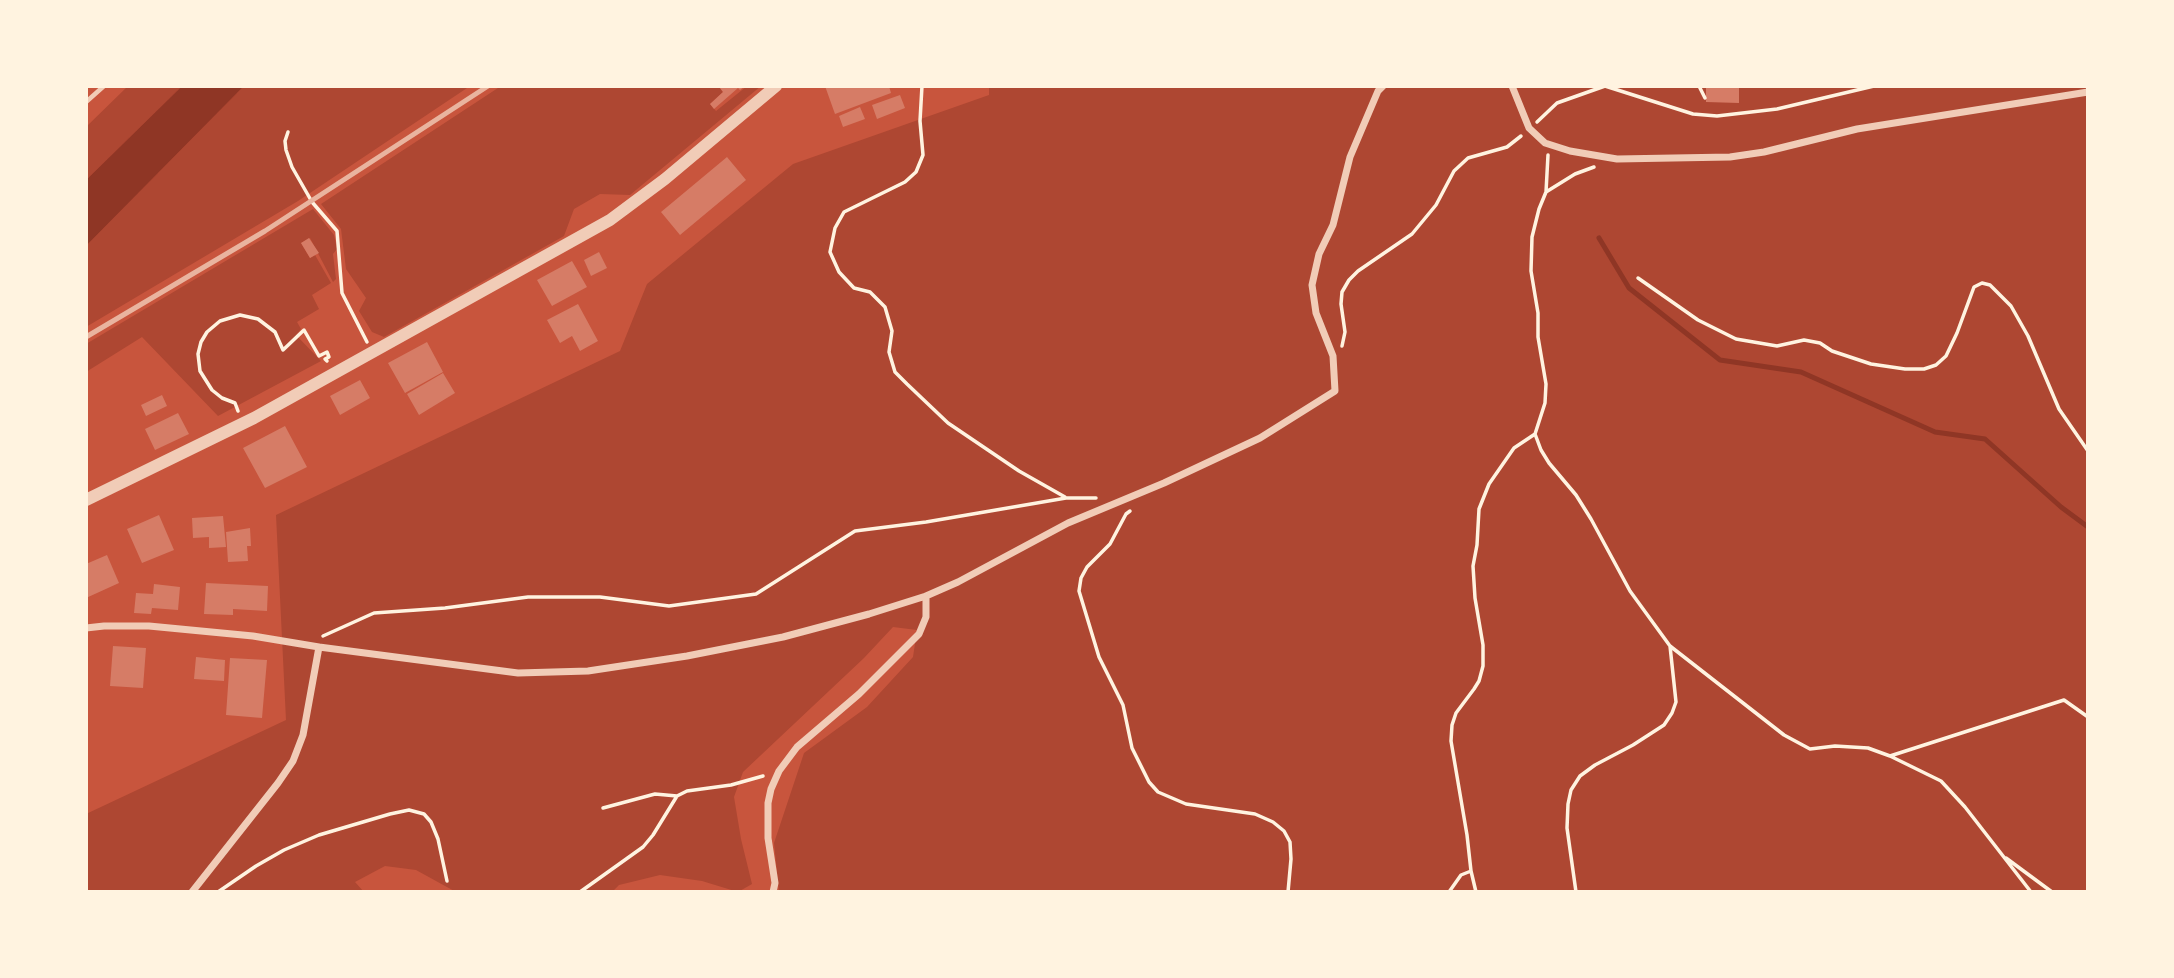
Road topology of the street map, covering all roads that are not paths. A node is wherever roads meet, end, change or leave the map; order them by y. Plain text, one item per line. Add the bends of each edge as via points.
1 (104, 86) edge
2 (776, 86) edge
3 (1383, 86) edge
4 (1512, 86) edge
5 (2088, 92) edge
6 (86, 102) edge
7 (86, 500) edge
8 (926, 596) junction
9 (86, 628) edge
10 (319, 647) junction
11 (192, 892) edge
12 (774, 892) edge

1 - 6 lane
2 - 7 street via 610,220 254,418
3 - 8 street via 1350,157 1312,285 1316,313 1333,356 1335,391 1260,438 1068,523
4 - 5 street via 1529,128 1548,145 1617,159 1763,152 1857,129
8 - 10 street via 783,637 588,671 518,673
8 - 12 street via 926,617 919,634 797,747 779,771 768,803
9 - 10 street via 149,626
10 - 11 street via 303,736 293,761

